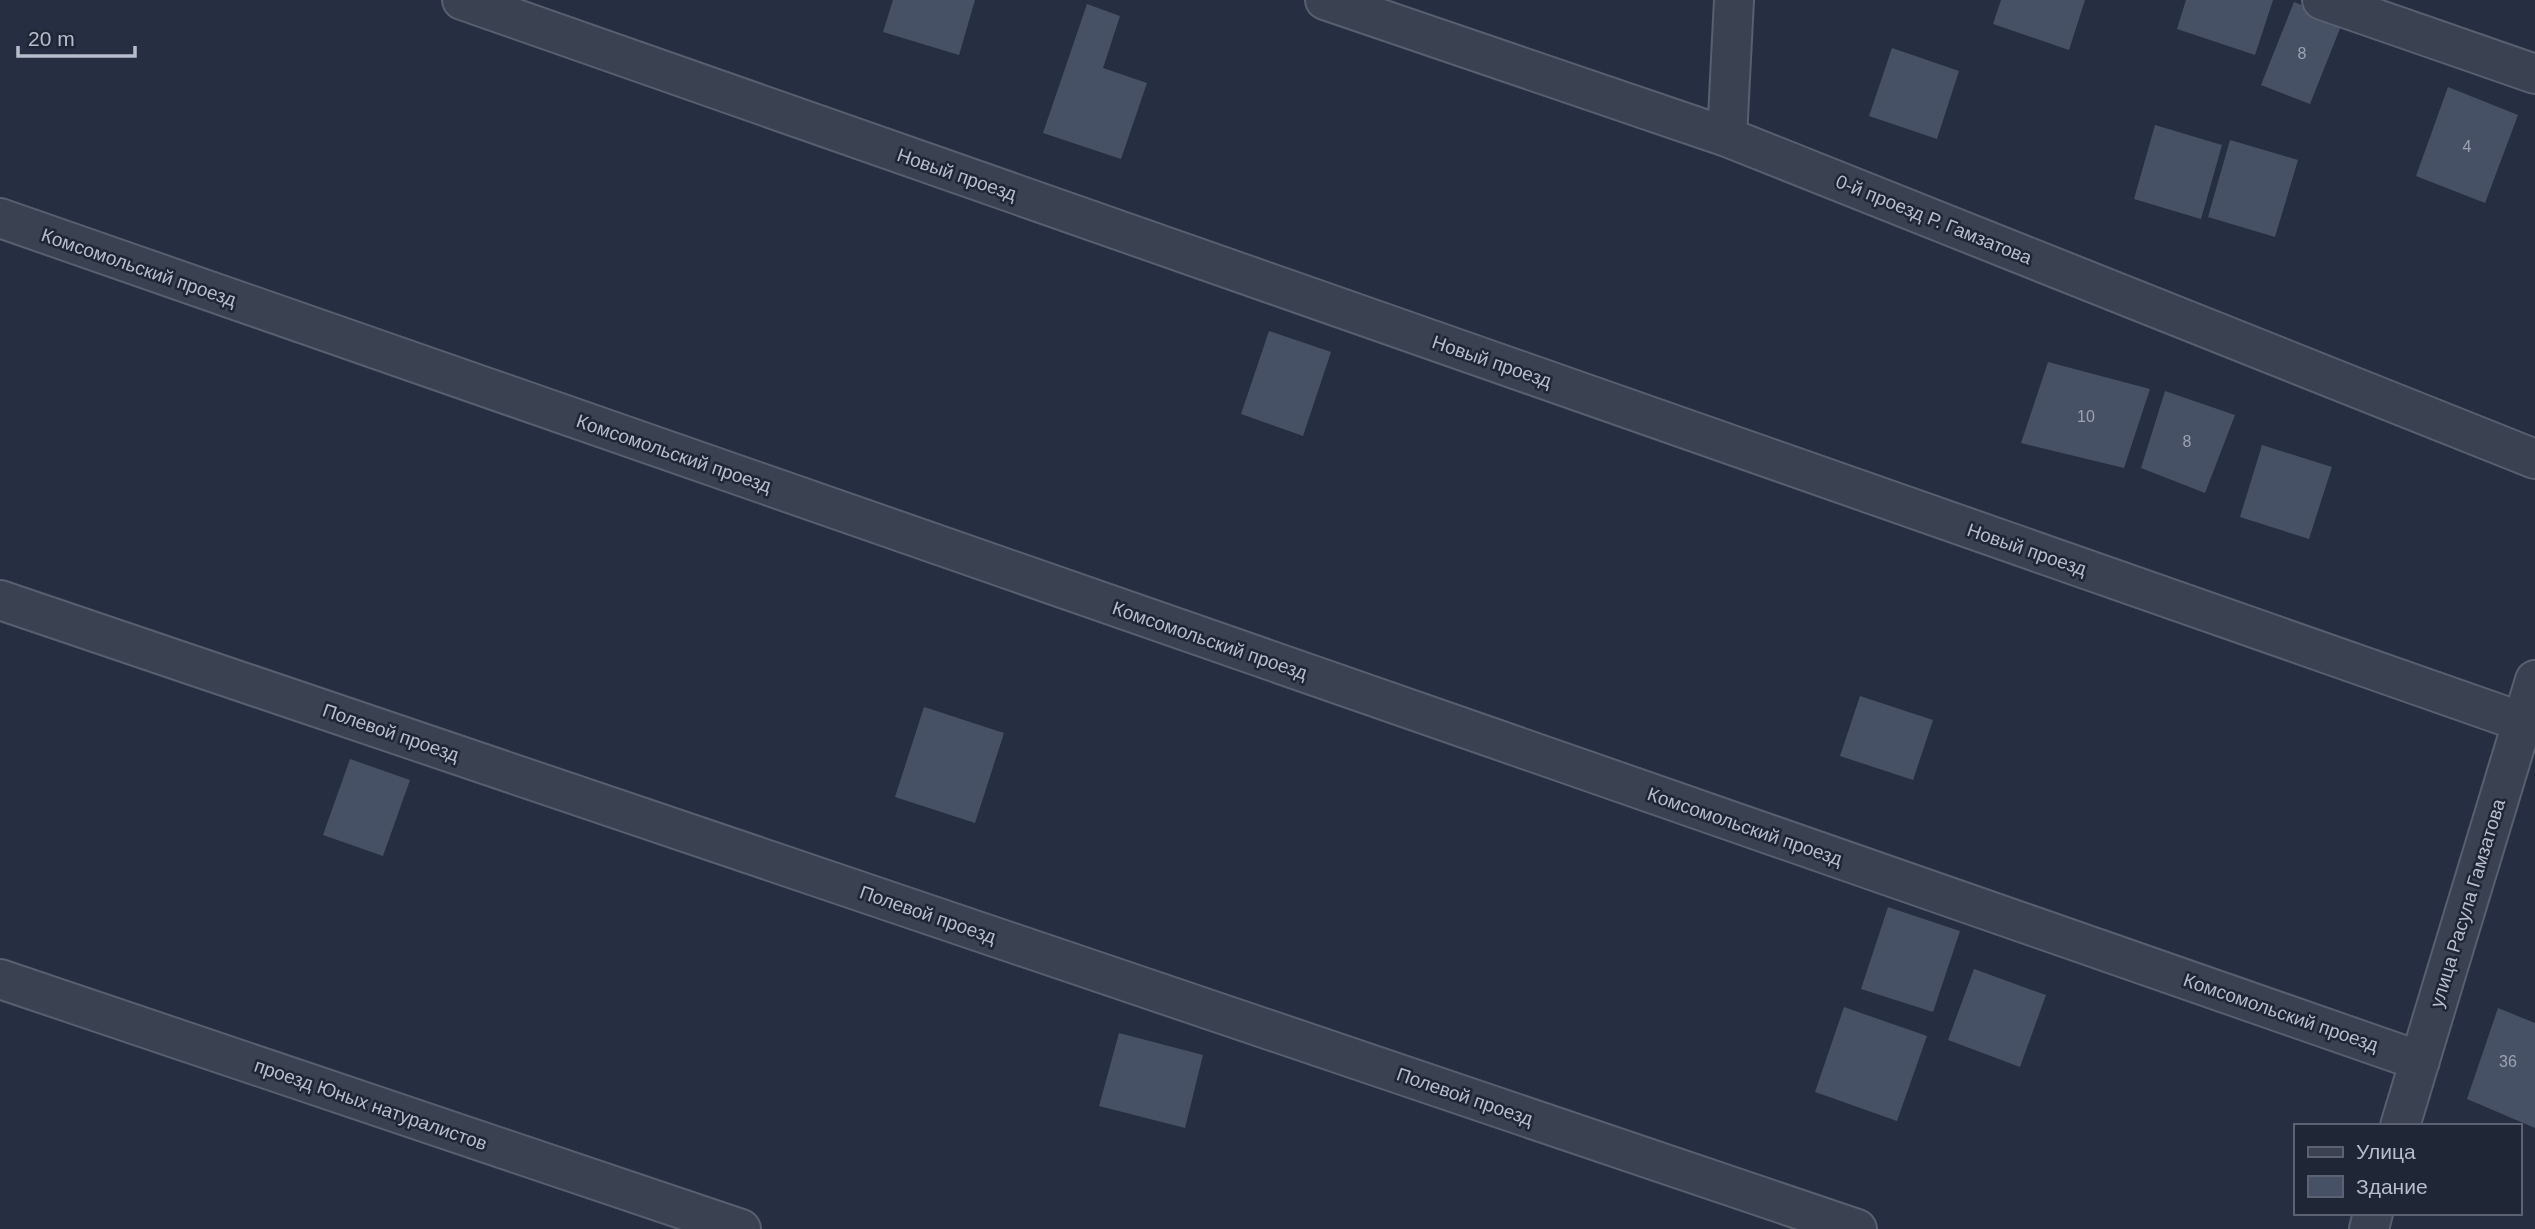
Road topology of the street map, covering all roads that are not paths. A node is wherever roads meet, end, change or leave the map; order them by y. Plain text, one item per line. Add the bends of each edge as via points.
1 (462, 0) edge
2 (1325, 0) edge
3 (1734, 0) edge
4 (2322, 0) edge
5 (2535, 74) edge
6 (1727, 137) junction
7 (0, 218) edge
8 (2535, 459) edge
9 (0, 600) edge
10 (2535, 680) edge
11 (2522, 722) junction
12 (0, 979) edge
13 (2420, 1061) junction
14 (2401, 1124) edge
15 (741, 1229) edge
16 (1857, 1229) edge

1 - 11 street, Новый проезд
2 - 6 street, 0-й проезд Р. Гамзатова
3 - 6 street
4 - 5 street
6 - 8 street, 0-й проезд Р. Гамзатова
7 - 13 street, Комсомольский проезд
9 - 16 street, Полевой проезд
10 - 11 street, улица Расула Гамзатова
11 - 13 street, улица Расула Гамзатова
12 - 15 street, проезд Юных натуралистов
13 - 14 street, улица Расула Гамзатова

